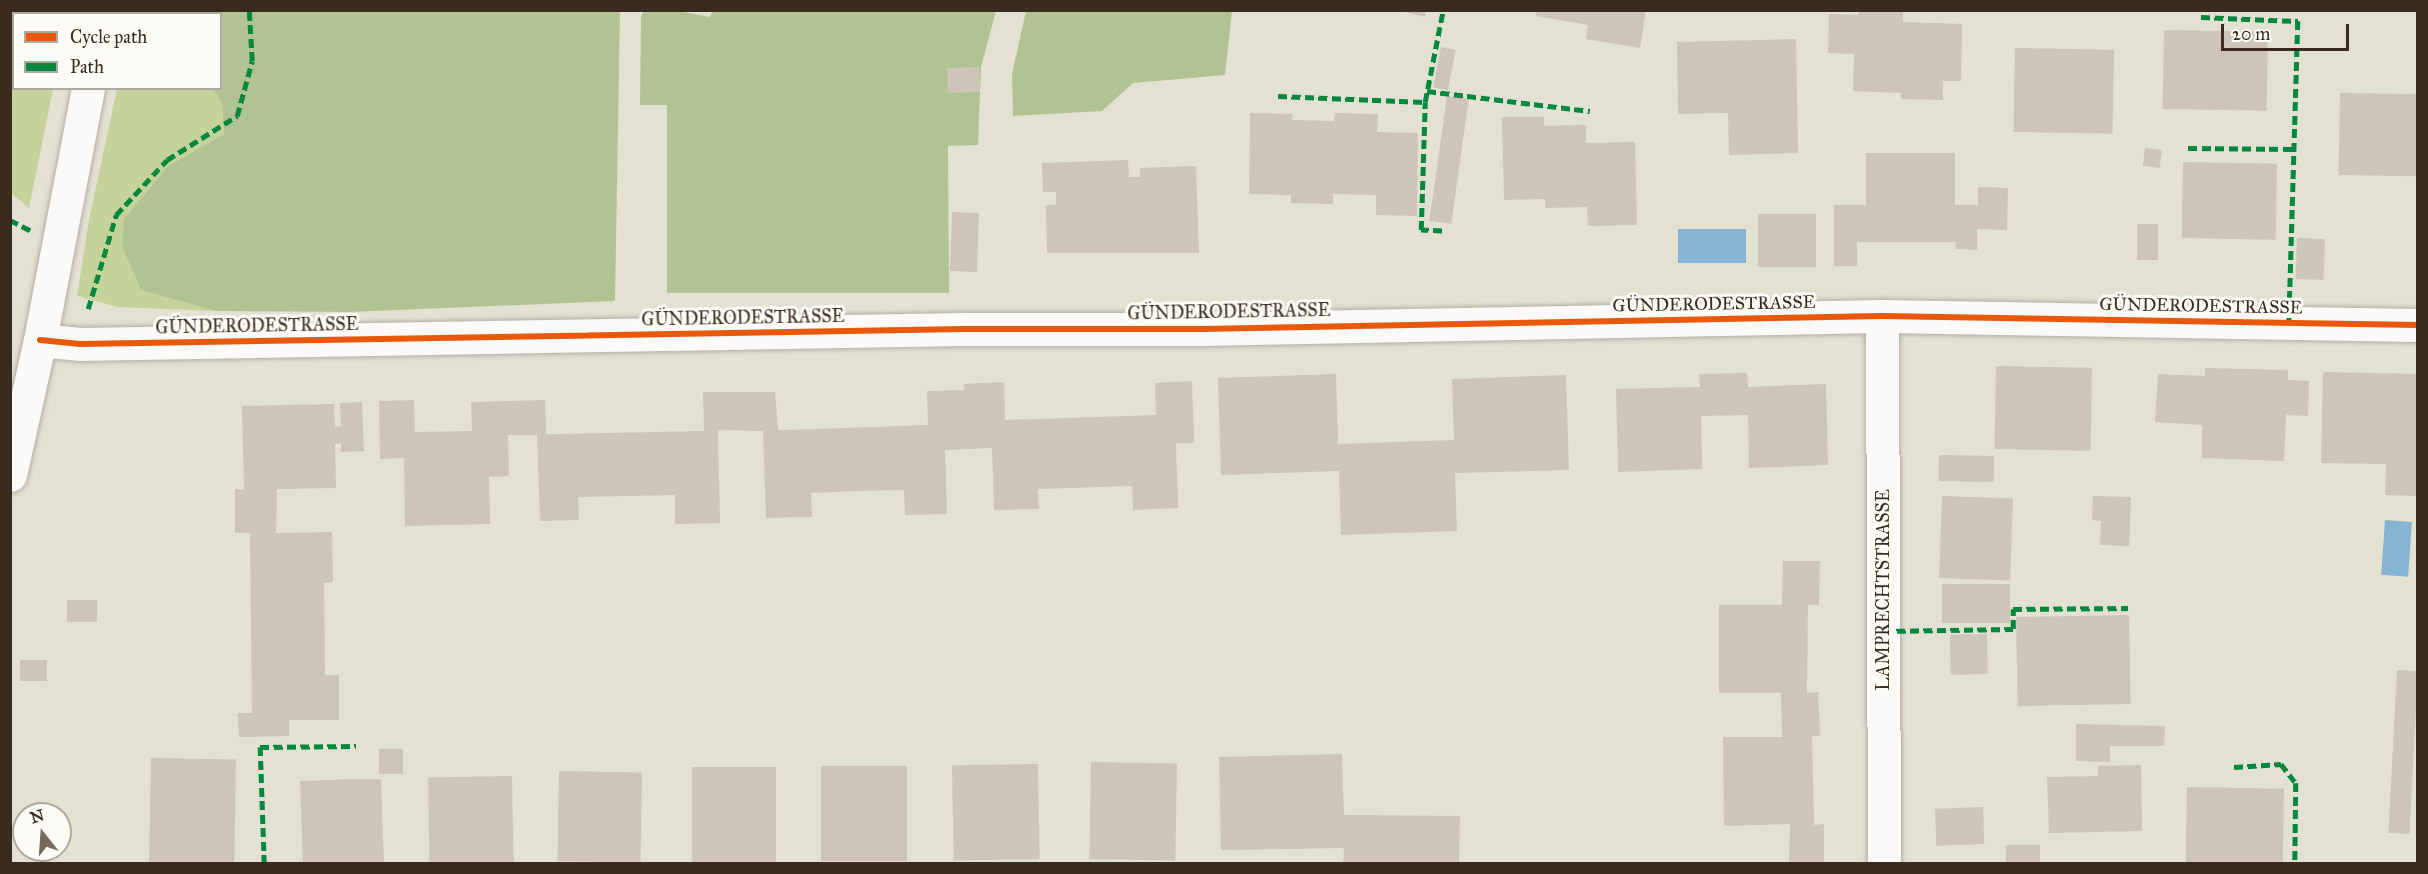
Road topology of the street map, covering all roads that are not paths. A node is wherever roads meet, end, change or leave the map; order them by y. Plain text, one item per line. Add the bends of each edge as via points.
1 (88, 90) edge
2 (1882, 316) junction
3 (2418, 325) edge
4 (40, 340) junction
5 (10, 475) edge
6 (1884, 864) edge

1 - 4 street
2 - 3 street, GÜNDERODESTRASSE
2 - 4 street, GÜNDERODESTRASSE via 80,344
2 - 6 street, LAMPRECHTSTRASSE
4 - 5 street

